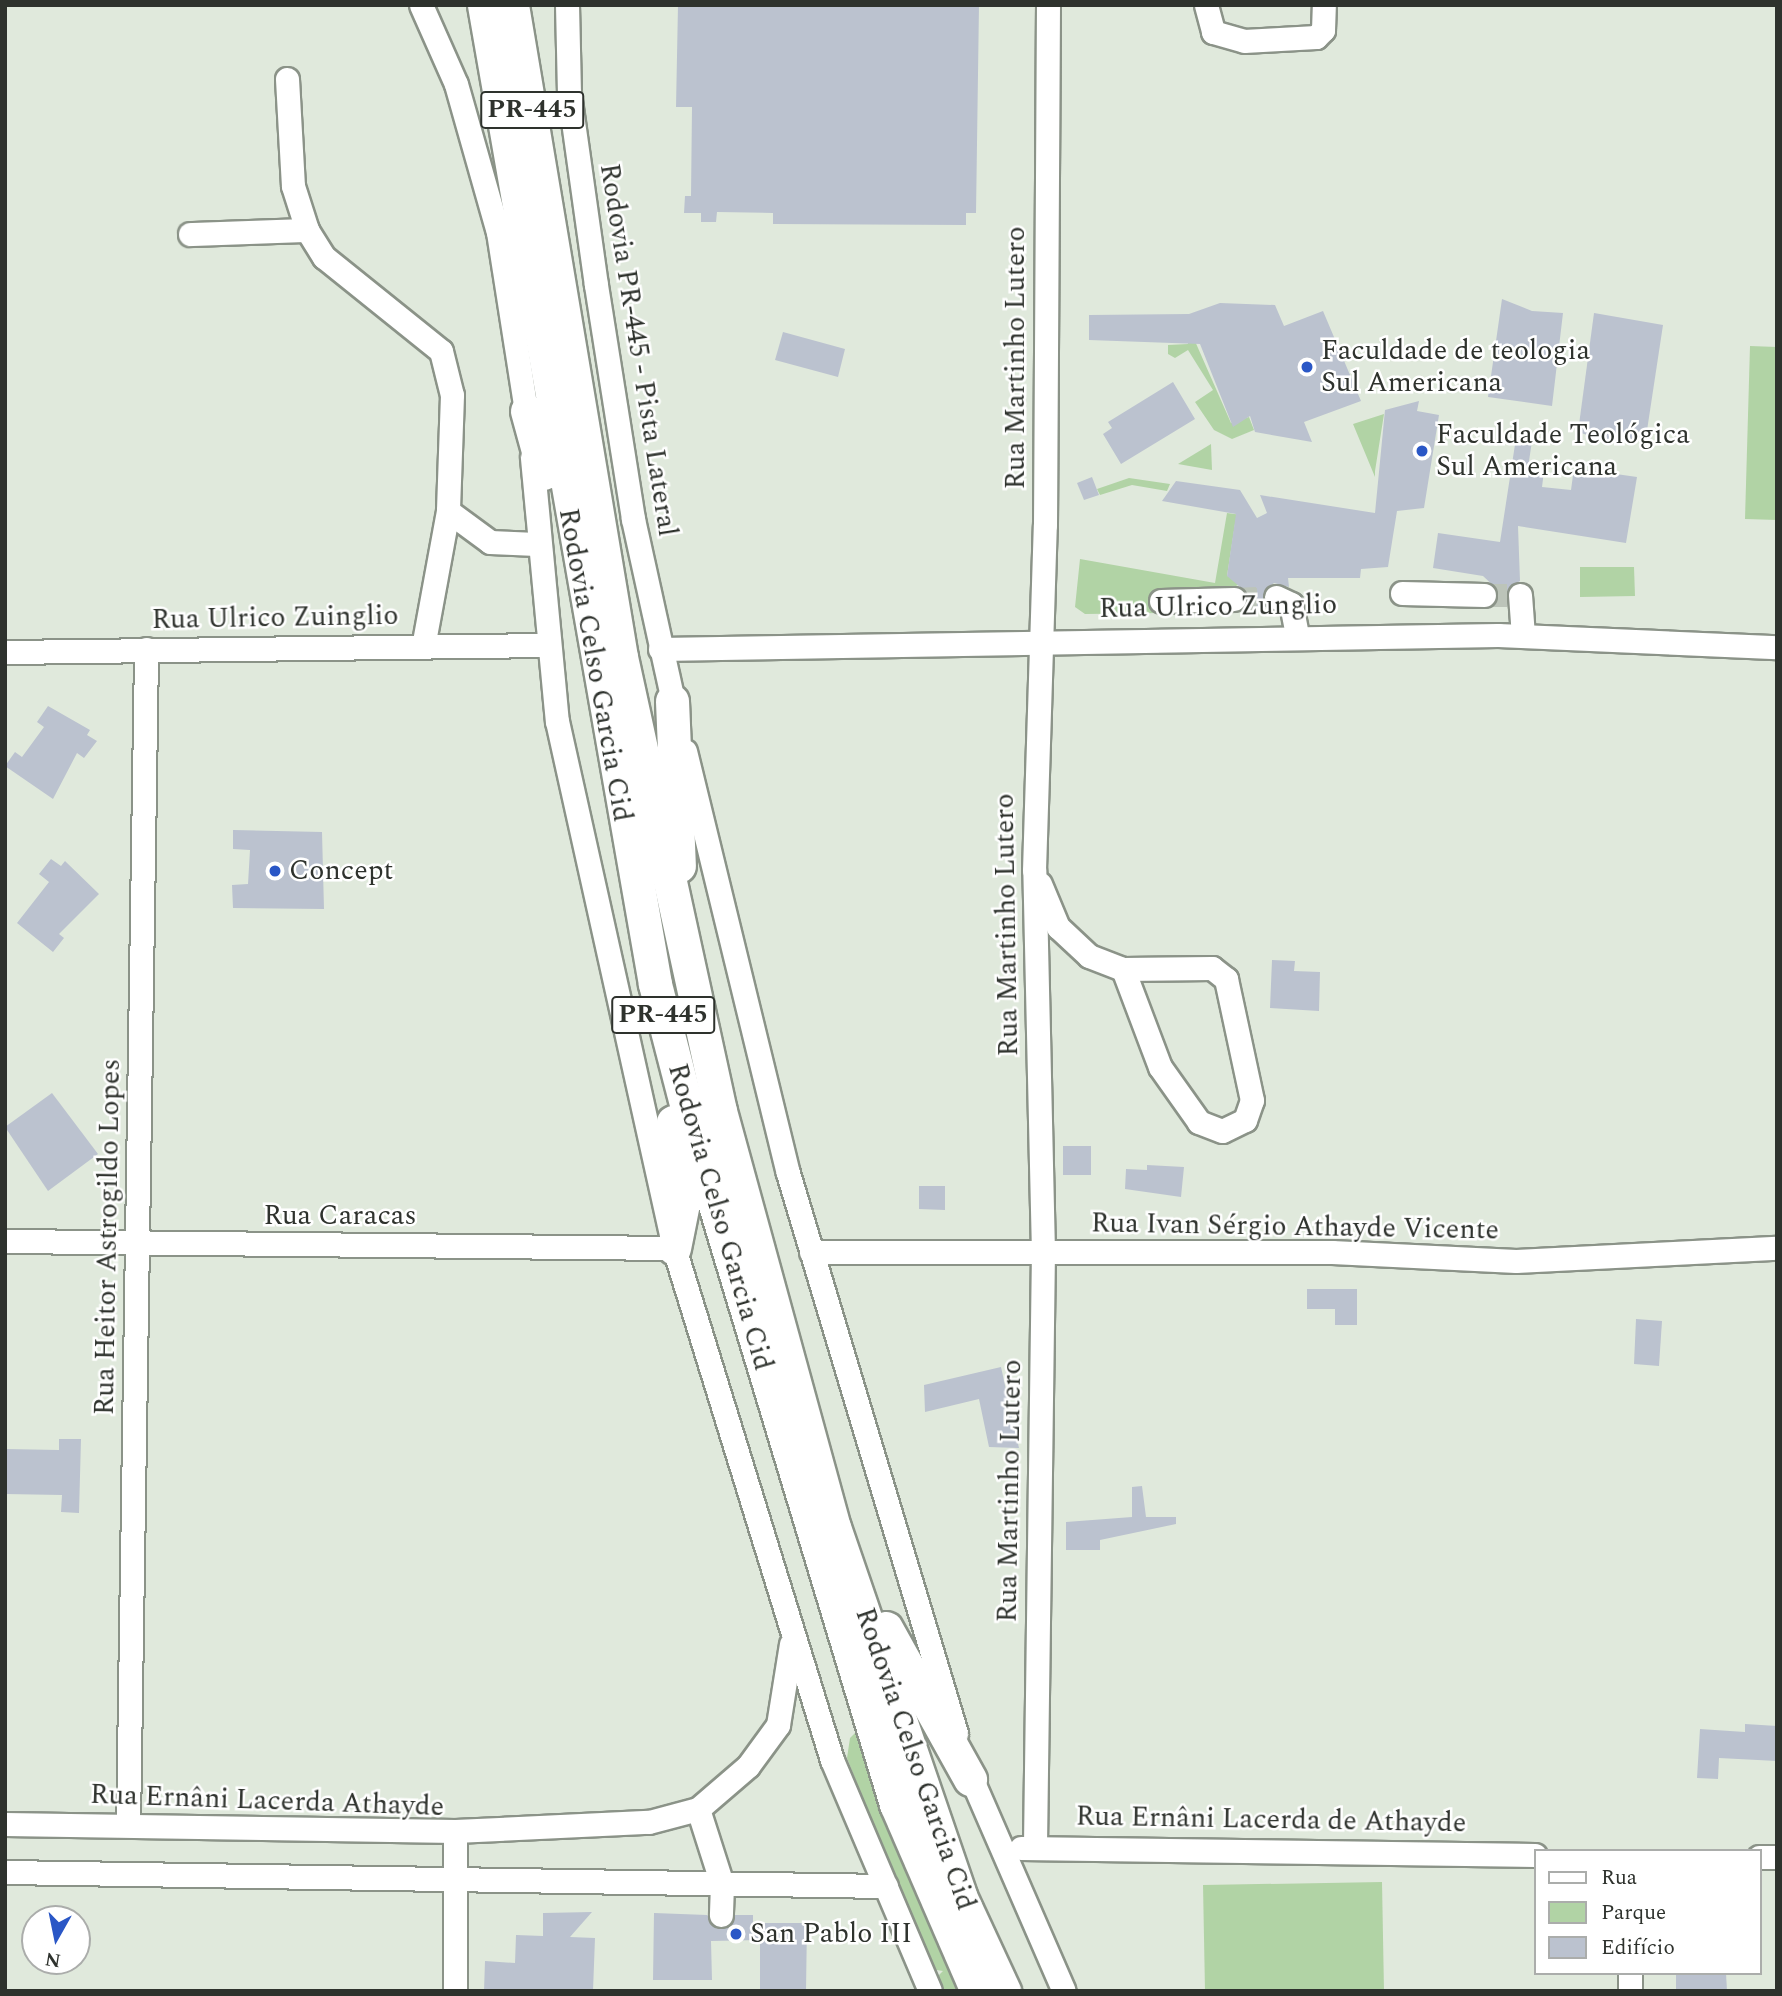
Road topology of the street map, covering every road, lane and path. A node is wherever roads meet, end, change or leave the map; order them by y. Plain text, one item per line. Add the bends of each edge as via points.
1 (484, 5) edge
2 (512, 5) edge
3 (567, 5) edge
4 (1048, 5) edge
5 (1206, 5) edge
6 (1324, 5) edge
7 (422, 8) edge
8 (288, 79) dead end
9 (307, 230) junction
10 (190, 234) dead end
11 (527, 411) junction
12 (448, 511) junction
13 (536, 544) junction
14 (1402, 593) dead end
15 (1484, 595) tunnel mouth
16 (1520, 595) dead end
17 (1438, 596) junction
18 (1276, 597) dead end
19 (1202, 599) junction
20 (1234, 599) tunnel mouth
21 (1161, 601) dead end
22 (1297, 635) junction
23 (1408, 635) junction
24 (1523, 636) junction
25 (1177, 637) junction
26 (1037, 640) junction
27 (592, 643) junction
28 (545, 645) junction
29 (422, 647) junction
30 (1777, 647) edge
31 (146, 649) junction
32 (660, 649) junction
33 (5, 652) edge
34 (672, 701) junction
35 (1034, 870) junction
36 (682, 960) junction
37 (1123, 969) junction
38 (655, 984) junction
39 (5, 1241) edge
40 (138, 1244) junction
41 (674, 1248) junction
42 (1777, 1248) edge
43 (811, 1252) junction
44 (1043, 1253) junction
45 (835, 1527) junction
46 (792, 1638) junction
47 (970, 1779) junction
48 (698, 1809) junction
49 (5, 1824) edge
50 (128, 1825) junction
51 (455, 1831) junction
52 (1035, 1845) junction
53 (1005, 1851) junction
54 (1534, 1855) edge
55 (5, 1872) edge
56 (454, 1880) junction
57 (722, 1884) junction
58 (886, 1886) junction
59 (721, 1915) dead end
60 (455, 1991) edge
61 (930, 1991) edge
62 (977, 1991) edge
63 (1004, 1991) edge
64 (1063, 1991) edge

1 - 27 highway, Rodovia Celso Garcia Cid / PR-445
2 - 36 highway, Rodovia Celso Garcia Cid / PR-445 via 621,657
3 - 32 street, Rodovia PR-445 - Pista Lateral via 569,93 596,285
4 - 26 street, Rua Martinho Lutero via 1045,525
5 - 6 street via 1213,32 1244,41 1316,37 1323,30
7 - 11 street, PR-445 via 456,84 498,232
8 - 9 street via 293,186
9 - 10 street
9 - 12 street via 324,257 441,351 452,395
11 - 13 street
11 - 27 highway
12 - 13 street via 490,542
12 - 29 street
13 - 28 street
14 - 17 street
15 - 17 street
16 - 24 street
17 - 23 street via 1430,619
18 - 22 street via 1291,604
19 - 20 street
19 - 21 street
19 - 25 street via 1201,617
22 - 23 street, Rua Ulrico Zunglio
22 - 25 street, Rua Ulrico Zunglio
23 - 24 street, Rua Ulrico Zunglio
24 - 30 street, Rua Ulrico Zunglio
25 - 26 street, Rua Ulrico Zunglio
26 - 32 street, Rua Ulrico Zunglio
26 - 35 street, Rua Martinho Lutero
27 - 38 highway, Rodovia Celso Garcia Cid / PR-445
28 - 29 street, Rua Ulrico Zuinglio
28 - 41 street, Rodovia Celso Garcia Cid
29 - 31 street, Rua Ulrico Zuinglio
31 - 33 street, Rua Ulrico Zuinglio
31 - 40 street, Rua Heitor Astrogildo Lopes
32 - 34 street, Rodovia PR-445 - Pista Lateral
34 - 36 highway
34 - 43 street, Rodovia Celso Garcia Cid / PR-445
35 - 37 street via 1058,927 1072,943
35 - 44 street, Rua Martinho Lutero
36 - 45 highway, Rodovia Celso Garcia Cid / PR-445
37 - 37 street via 1160,1067 1199,1122 1222,1132 1245,1120 1252,1100 1226,979 1212,968
38 - 41 highway via 683,1203
38 - 62 highway, Rodovia Celso Garcia Cid / PR-445 via 699,1155 896,1804
39 - 40 street, Rua Caracas
40 - 41 street, Rua Caracas
40 - 50 street, Rua Heitor Astrogildo Lopes
41 - 46 street, Rodovia Celso Garcia Cid
42 - 44 street, Rua Ivan Sérgio Athayde Vicente via 1516,1261 1332,1252
43 - 44 street, Rua Ivan Sérgio Athayde Vicente
43 - 47 street, Rodovia Celso Garcia Cid / PR-445
44 - 52 street, Rua Martinho Lutero
45 - 47 highway
45 - 63 highway, Rodovia Celso Garcia Cid / PR-445 via 960,1896
46 - 48 street via 778,1725 748,1766
46 - 58 street, Rodovia Celso Garcia Cid via 832,1760
47 - 53 street, Rodovia Celso Garcia Cid / PR-445
48 - 51 street via 649,1822
48 - 57 street
49 - 50 street, Rua Ernâni Lacerda Athayde
50 - 51 street, Rua Ernâni Lacerda Athayde
51 - 56 street, Rua Ernâni Lacerda Athayde
52 - 53 street, Rua Ernâni Lacerda de Athayde
52 - 54 street, Rua Ernâni Lacerda de Athayde
53 - 64 street, Rodovia Celso Garcia Cid / PR-445
55 - 56 street
56 - 57 street
56 - 60 street, Rua Ernâni Lacerda Athayde
57 - 58 street
57 - 59 street
58 - 61 street, Rodovia Celso Garcia Cid

